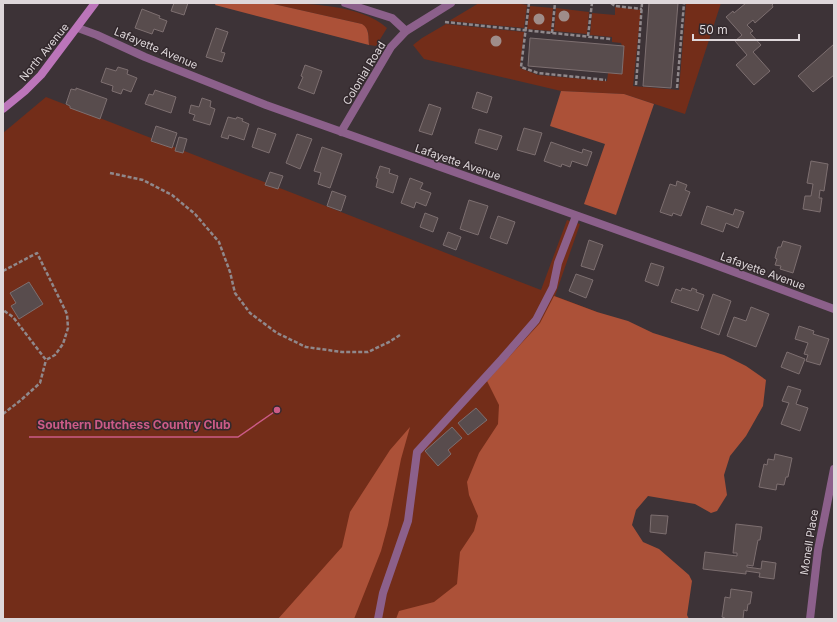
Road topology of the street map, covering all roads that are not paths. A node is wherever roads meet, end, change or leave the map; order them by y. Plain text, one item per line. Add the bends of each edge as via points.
1 (96, 3) edge
2 (345, 3) edge
3 (451, 3) edge
4 (78, 28) junction
5 (406, 31) junction
6 (3, 109) edge
7 (341, 132) junction
8 (576, 216) junction
9 (834, 310) edge
10 (834, 469) edge
11 (378, 619) edge
12 (810, 619) edge

1 - 4 main road, North Avenue
2 - 5 street via 392,18
3 - 5 street, Colonial Road
4 - 6 main road, North Avenue via 41,76
4 - 7 street, Lafayette Avenue via 144,57
5 - 7 street, Colonial Road via 391,48
7 - 8 street, Lafayette Avenue
8 - 9 street, Lafayette Avenue
8 - 11 street via 558,263 553,287 536,320 417,452 408,521 383,593
10 - 12 street, Monell Place via 818,550

